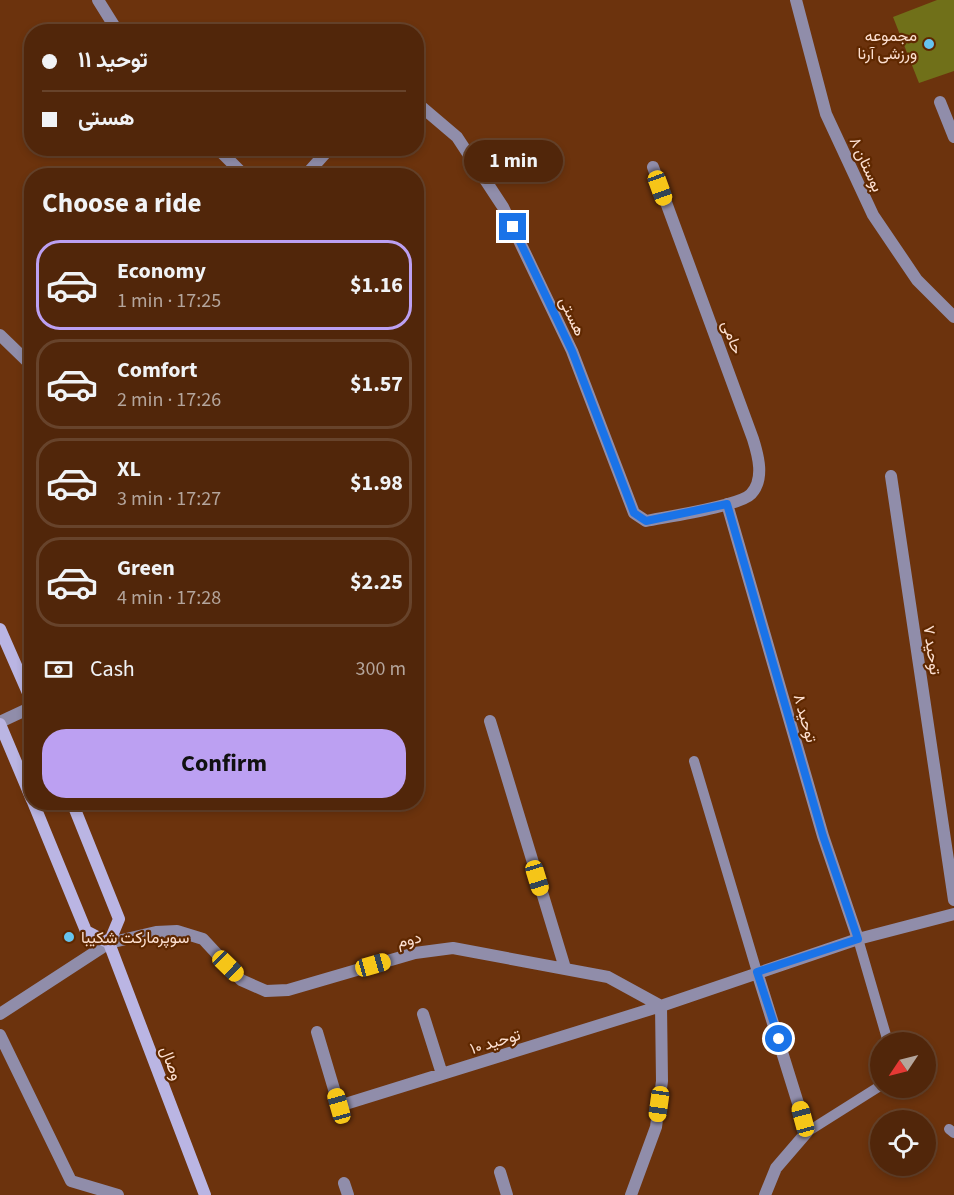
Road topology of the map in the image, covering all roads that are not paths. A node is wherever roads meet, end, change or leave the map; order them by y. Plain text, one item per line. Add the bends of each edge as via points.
1 (98, 0) edge
2 (796, 0) edge
3 (113, 24) edge
4 (940, 102) dead end
5 (424, 109) edge
6 (954, 137) edge
7 (225, 156) edge
8 (323, 156) edge
9 (237, 168) edge
10 (312, 168) edge
11 (653, 168) dead end
12 (954, 317) edge
13 (0, 335) edge
14 (24, 358) edge
15 (891, 476) dead end
16 (727, 504) junction
17 (0, 629) edge
18 (24, 684) edge
19 (24, 711) edge
20 (490, 721) dead end
21 (0, 723) edge
22 (694, 761) dead end
23 (24, 782) edge
24 (36, 810) edge
25 (75, 810) edge
26 (954, 900) edge
27 (954, 914) edge
28 (858, 939) junction
29 (109, 943) junction
30 (564, 968) junction
31 (757, 972) junction
32 (661, 1006) junction
33 (0, 1014) edge
34 (423, 1014) dead end
35 (317, 1032) dead end
36 (885, 1032) edge
37 (0, 1035) edge
38 (442, 1074) junction
39 (870, 1092) edge
40 (807, 1132) junction
41 (500, 1172) dead end
42 (118, 1195) edge
43 (205, 1195) edge
44 (507, 1195) edge
45 (631, 1195) edge
46 (765, 1195) edge

1 - 3 street
2 - 12 street, بوستان ۸ via 826,114 873,215 916,280
4 - 6 street
5 - 16 street, هستی via 457,136 503,207 572,351 634,513 646,521
7 - 9 street
8 - 10 street
11 - 16 street, حامی via 758,457 758,479 752,493
13 - 14 street
15 - 26 street, توحید ۷
16 - 28 street, توحید ۸ via 823,836
17 - 18 main road
19 - 21 street
20 - 30 street
21 - 23 main road
22 - 31 lane
24 - 29 main road via 86,931
25 - 29 main road via 119,919
27 - 28 street, توحید ۱۰
28 - 31 street, توحید ۱۰
28 - 36 lane
29 - 30 street, دوم via 177,931 203,939 241,980 266,991 288,990 415,953 453,948
29 - 33 street, دوم
29 - 43 main road, وصال
30 - 32 street, دوم via 608,977
31 - 32 street, توحید ۱۰
31 - 40 street
32 - 38 street, توحید ۱۰
32 - 45 street via 662,1081 656,1127
34 - 38 street
35 - 38 street, توحید ۱۰ via 339,1106
37 - 42 street via 71,1181
39 - 40 lane
40 - 46 street via 776,1168
41 - 44 street

